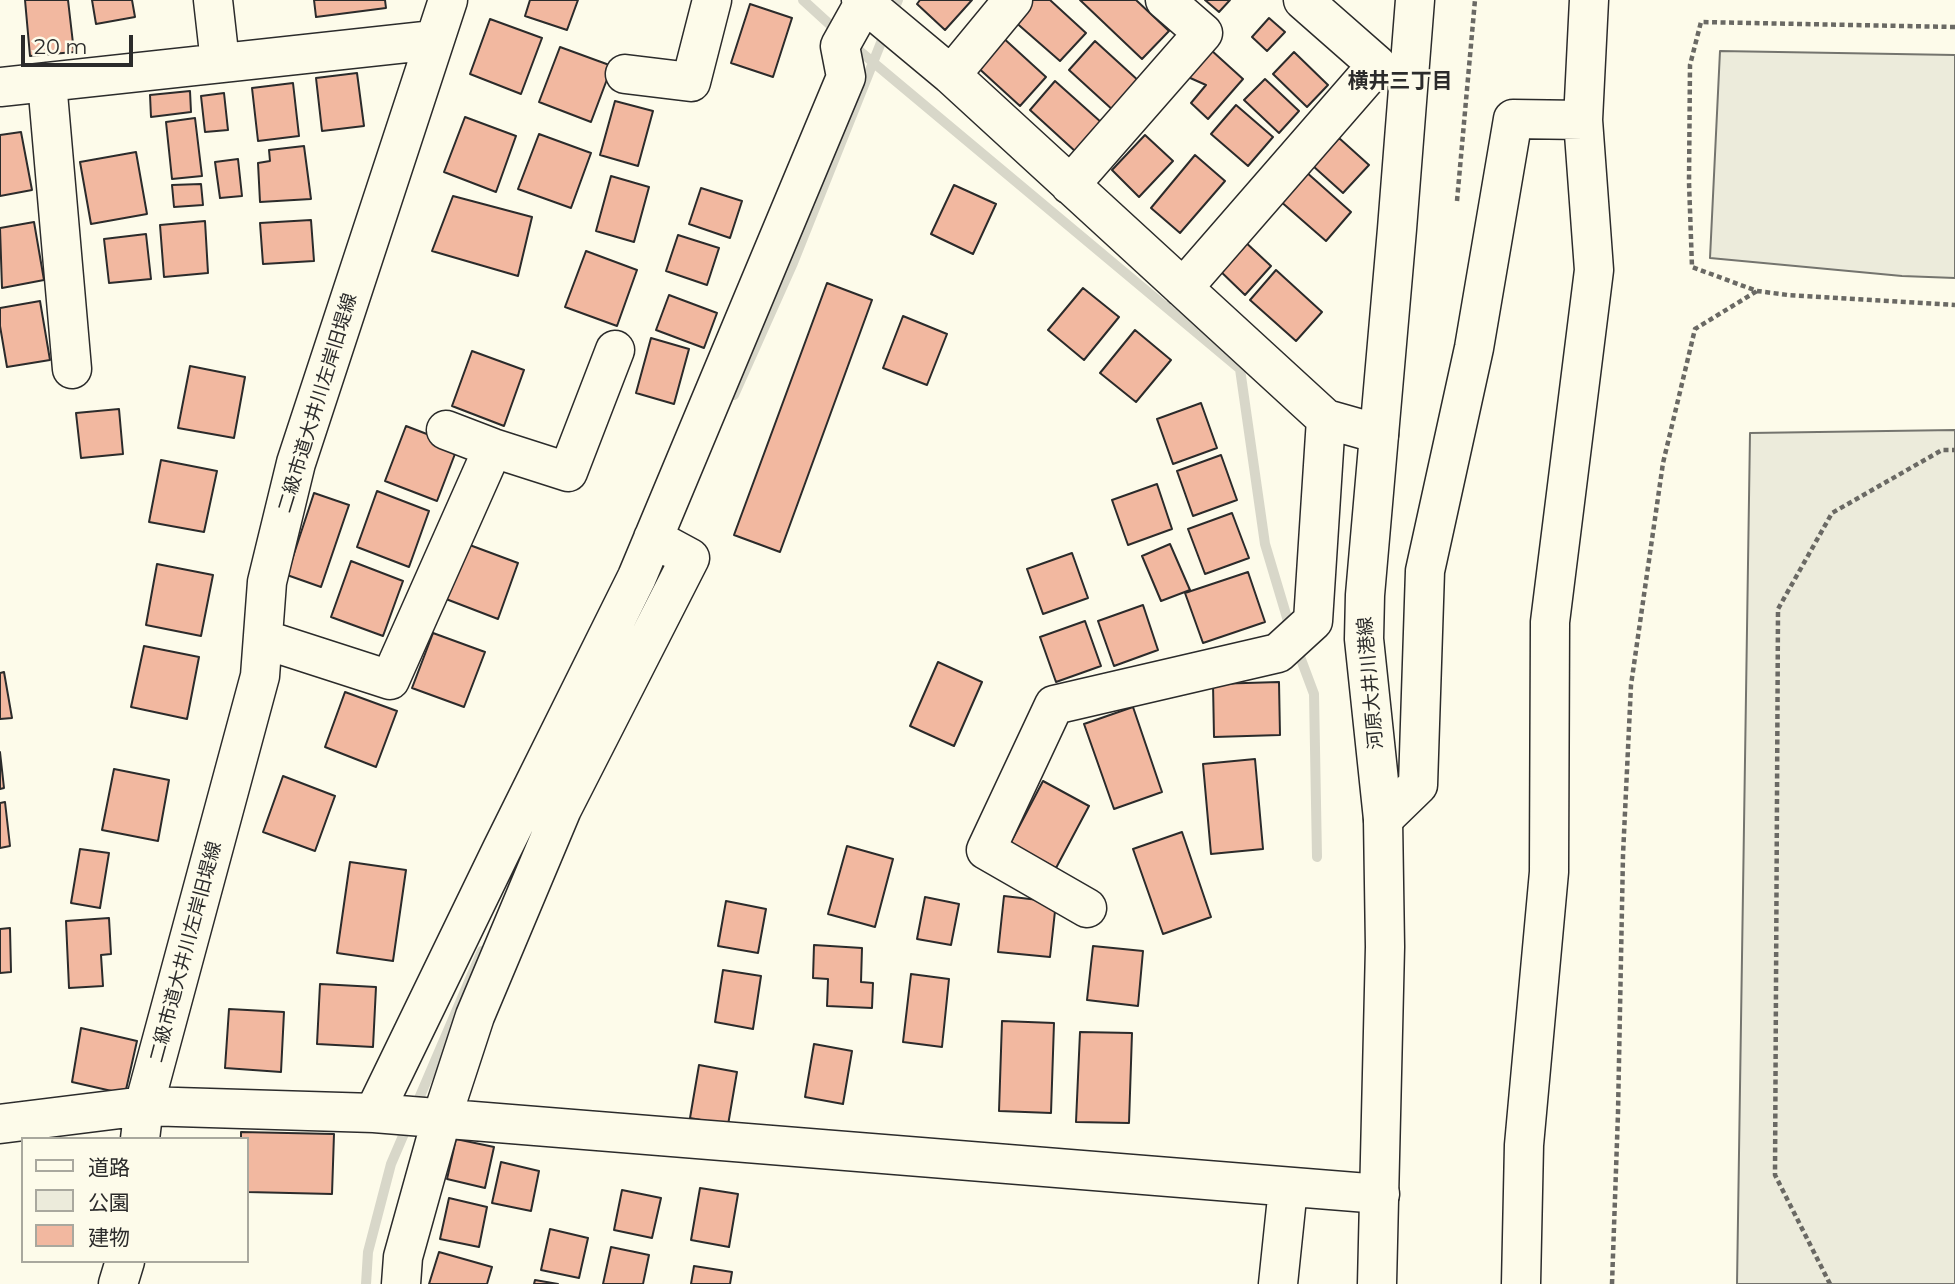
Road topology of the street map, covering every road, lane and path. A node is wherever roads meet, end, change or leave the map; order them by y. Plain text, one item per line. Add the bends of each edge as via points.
1 (213, 0) edge
2 (448, 0) edge
3 (712, 0) edge
4 (1013, 0) edge
5 (1165, 0) edge
6 (1303, 0) edge
7 (1415, 0) edge
8 (1589, 0) edge
9 (863, 1) edge
10 (899, 13) edge
11 (1955, 27) edge
12 (434, 40) junction
13 (220, 62) junction
14 (625, 74) dead end
15 (951, 75) junction
16 (47, 82) junction
17 (0, 87) edge
18 (1583, 120) junction
19 (1070, 185) junction
20 (1183, 288) junction
21 (1757, 290) junction
22 (1955, 305) edge
23 (615, 350) dead end
24 (72, 369) dead end
25 (1326, 419) junction
26 (446, 430) dead end
27 (1379, 434) junction
28 (493, 448) junction
29 (1955, 450) edge
30 (653, 538) junction
31 (263, 639) junction
32 (1383, 819) junction
33 (486, 882) junction
34 (524, 898) junction
35 (1087, 908) dead end
36 (379, 1113) junction
37 (442, 1117) junction
38 (142, 1123) edge
39 (0, 1124) edge
40 (1288, 1188) junction
41 (1380, 1195) junction
42 (124, 1263) edge
43 (118, 1284) edge
44 (401, 1284) edge
45 (1278, 1284) edge
46 (1377, 1284) edge
47 (1521, 1284) edge
48 (1612, 1284) edge
49 (1830, 1284) edge

1 - 13 street
2 - 12 street, 二級市道大井川左岸旧堤線
3 - 14 street via 691,82
4 - 15 street
5 - 19 street via 1203,33
6 - 20 street via 1377,65
7 - 27 street, 河原大井川港線
8 - 18 street
9 - 10 street
9 - 30 street via 840,46 846,77
10 - 15 street
11 - 21 path via 1701,22 1690,65 1692,267
12 - 13 street
12 - 31 street, 二級市道大井川左岸旧堤線 via 296,463 267,582
13 - 16 street
15 - 19 street
16 - 17 street
16 - 24 street
18 - 32 street via 1513,119 1474,348 1425,571 1418,785
18 - 47 street via 1594,270 1550,622 1549,872 1524,1145
19 - 20 street
20 - 25 street
21 - 22 path
21 - 48 path via 1695,329 1661,476 1631,685
23 - 28 street via 568,472
25 - 27 street
25 - 35 street via 1313,621 1278,653 1054,705 986,850
26 - 28 street
27 - 32 street, 河原大井川港線 via 1364,639
28 - 31 street via 390,680
29 - 49 path via 1942,450 1832,513 1778,609 1775,1175
30 - 33 street
30 - 34 street via 690,558 562,809
31 - 38 street, 二級市道大井川左岸旧堤線 via 261,676
32 - 41 street, 河原大井川港線
33 - 34 street
33 - 36 street
34 - 37 street via 475,1016
36 - 37 street
36 - 38 street
37 - 40 street
37 - 44 street via 403,1257
38 - 39 street
40 - 41 street
40 - 45 street
41 - 46 street, 河原大井川港線
42 - 43 street

